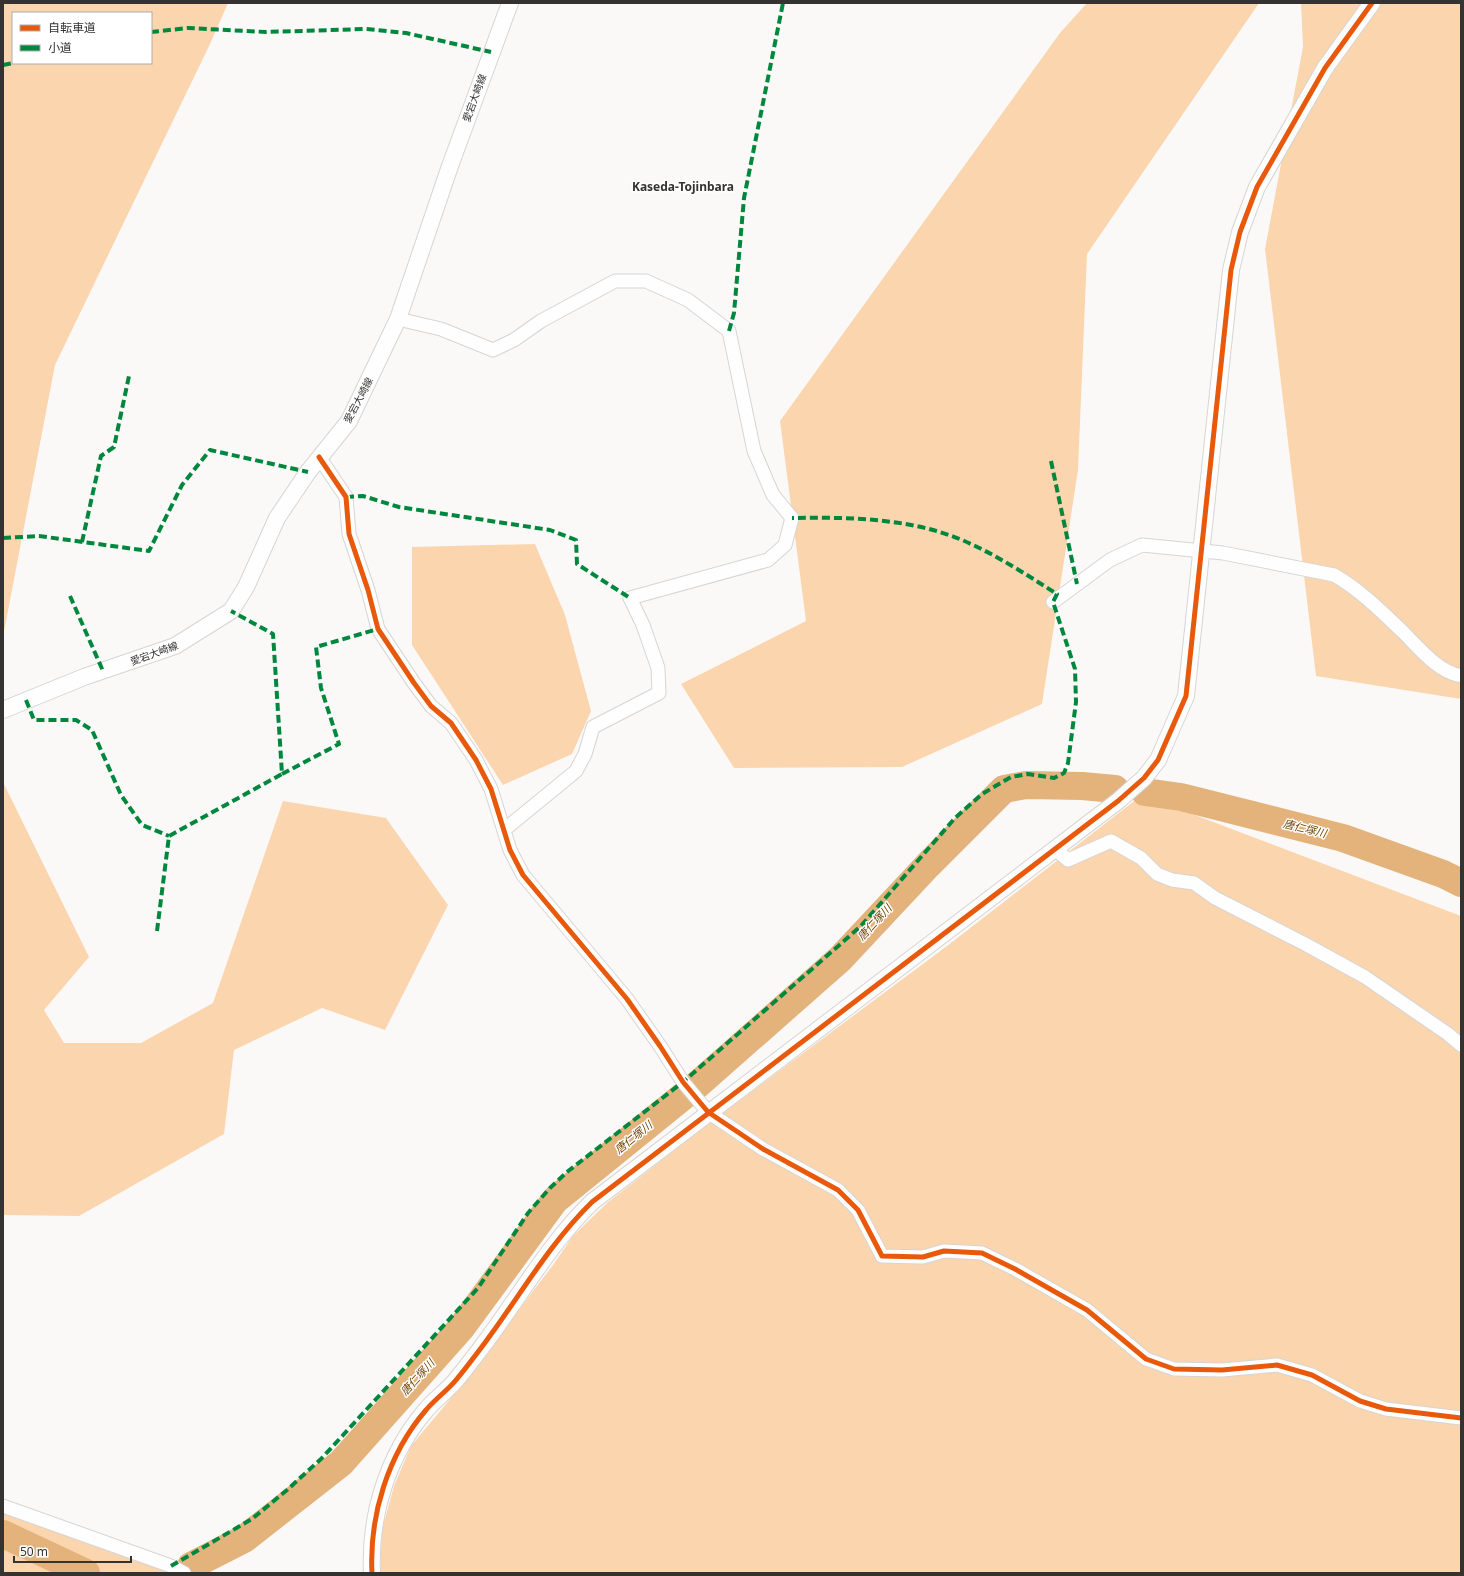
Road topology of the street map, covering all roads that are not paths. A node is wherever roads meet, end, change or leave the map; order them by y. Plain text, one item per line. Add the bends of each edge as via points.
1 (510, 3) edge
2 (1372, 3) edge
3 (398, 319) junction
4 (319, 457) junction
5 (1201, 550) junction
6 (1053, 602) dead end
7 (1461, 676) edge
8 (3, 710) edge
9 (504, 830) junction
10 (1055, 850) junction
11 (1461, 1045) edge
12 (708, 1112) junction
13 (1461, 1418) edge
14 (3, 1506) edge
15 (184, 1573) edge
16 (372, 1573) edge

1 - 3 street, 愛宕大崎線 via 452,159
2 - 5 street via 1325,68 1257,187 1240,232 1230,270
3 - 4 street, 愛宕大崎線 via 349,421
3 - 9 street via 441,329 493,350 615,280 646,281 688,300 729,331 754,451 773,495 792,518 785,546 768,560 630,598 643,625 658,668 658,693 593,727 586,754 576,771
4 - 8 street, 愛宕大崎線 via 277,518 246,587 231,611 176,646 84,677
4 - 9 street via 346,497 349,534 378,629 431,706 451,723 476,760 491,788
5 - 6 street via 1142,545 1110,560
5 - 7 street via 1334,575 1386,615 1442,669
5 - 10 street via 1186,696 1158,760 1144,778 1118,801
9 - 12 street via 523,875 627,999 683,1082
10 - 11 street via 1068,860 1111,841 1140,858 1157,874 1172,880 1194,883 1215,898 1365,977
10 - 12 street
12 - 13 street via 763,1149 838,1190 858,1210 882,1256 923,1257 944,1251 982,1253 1087,1310 1146,1359 1174,1369 1222,1370 1277,1365 1312,1375 1360,1401 1380,1407
12 - 16 street via 576,1217 484,1344 409,1433 380,1494 371,1556
14 - 15 street via 171,1566

